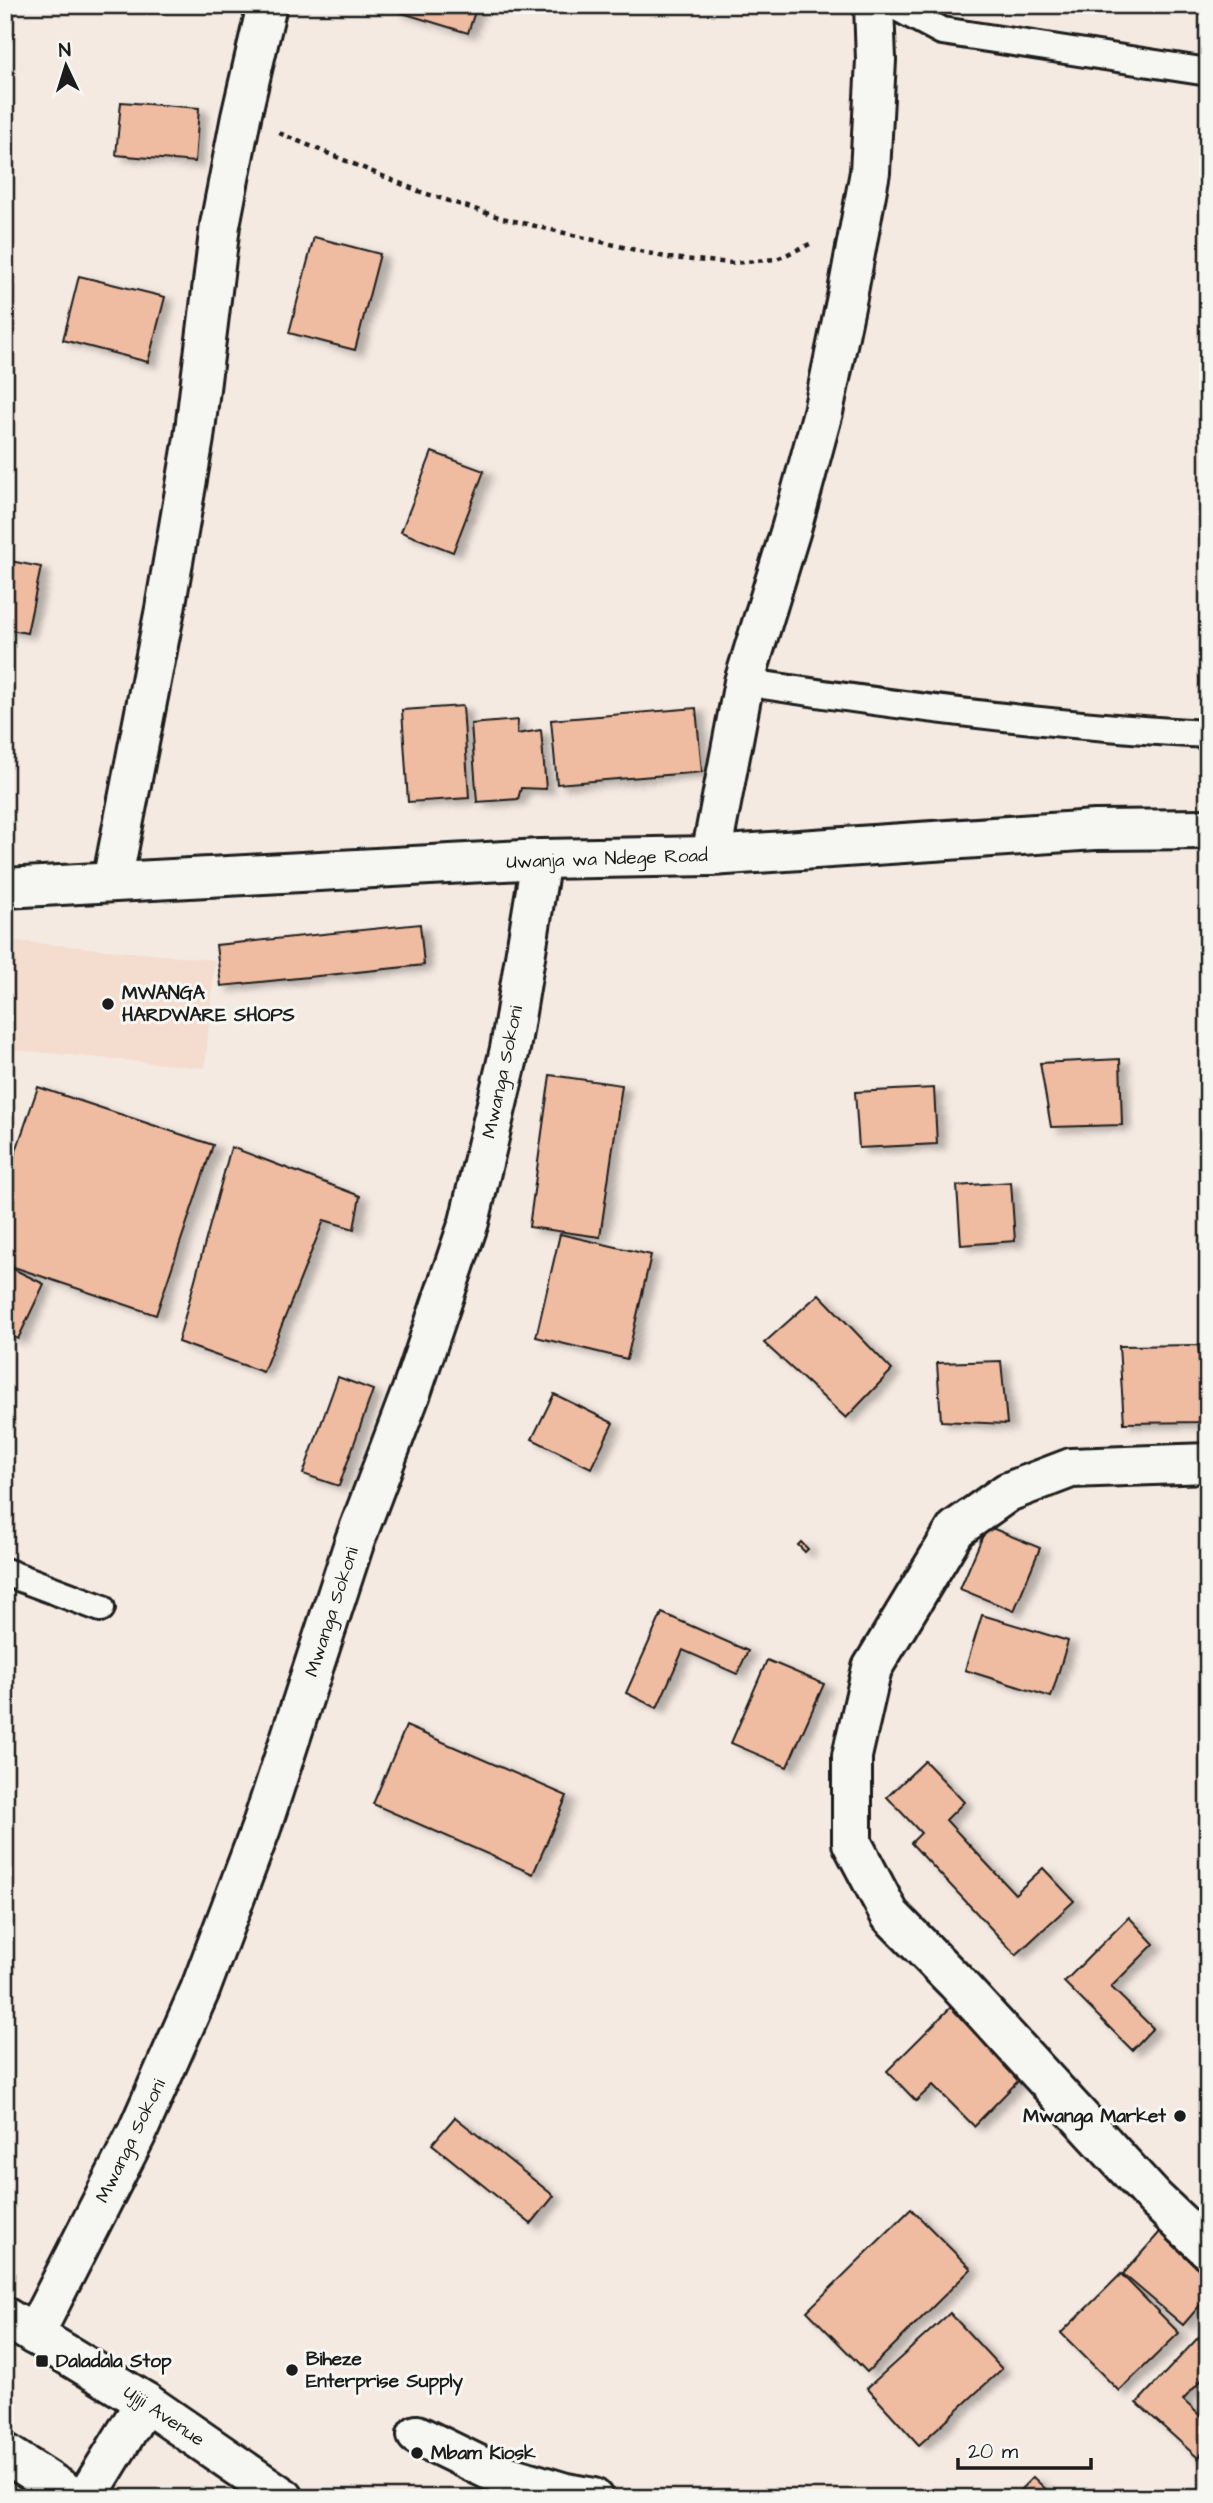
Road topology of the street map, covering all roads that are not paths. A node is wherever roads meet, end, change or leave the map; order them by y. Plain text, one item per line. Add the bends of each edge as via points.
1 (267, 5) edge
2 (874, 5) edge
3 (893, 5) edge
4 (1208, 72) edge
5 (744, 682) junction
6 (1208, 734) edge
7 (1208, 828) edge
8 (711, 856) junction
9 (541, 859) junction
10 (112, 882) junction
11 (5, 888) edge
12 (1208, 1463) edge
13 (5, 1572) edge
14 (101, 1608) dead end
15 (1208, 2249) edge
16 (20, 2326) edge
17 (145, 2402) junction
18 (417, 2435) dead end
19 (5, 2453) edge
20 (75, 2498) edge
21 (86, 2498) edge
22 (284, 2498) edge
23 (593, 2498) edge

1 - 10 street via 220,225 185,491
2 - 5 street via 870,172 847,297 820,424
3 - 4 lane via 942,31
5 - 6 lane via 892,705
5 - 8 street
7 - 8 street, Uwanja wa Ndege Road via 1095,830
8 - 9 street, Uwanja wa Ndege Road
9 - 10 street, Uwanja wa Ndege Road
9 - 16 street, Mwanga Sokoni via 510,1049 465,1235 355,1540 261,1828 200,1990 136,2135
10 - 11 street, Uwanja wa Ndege Road
12 - 15 street via 1071,1468 1008,1492 956,1529 872,1668 852,1756 852,1843 890,1915 1155,2199
13 - 14 lane
16 - 17 street, Ujiji Avenue
17 - 21 street
17 - 22 street, Ujiji Avenue
18 - 23 street via 489,2470
19 - 20 street

